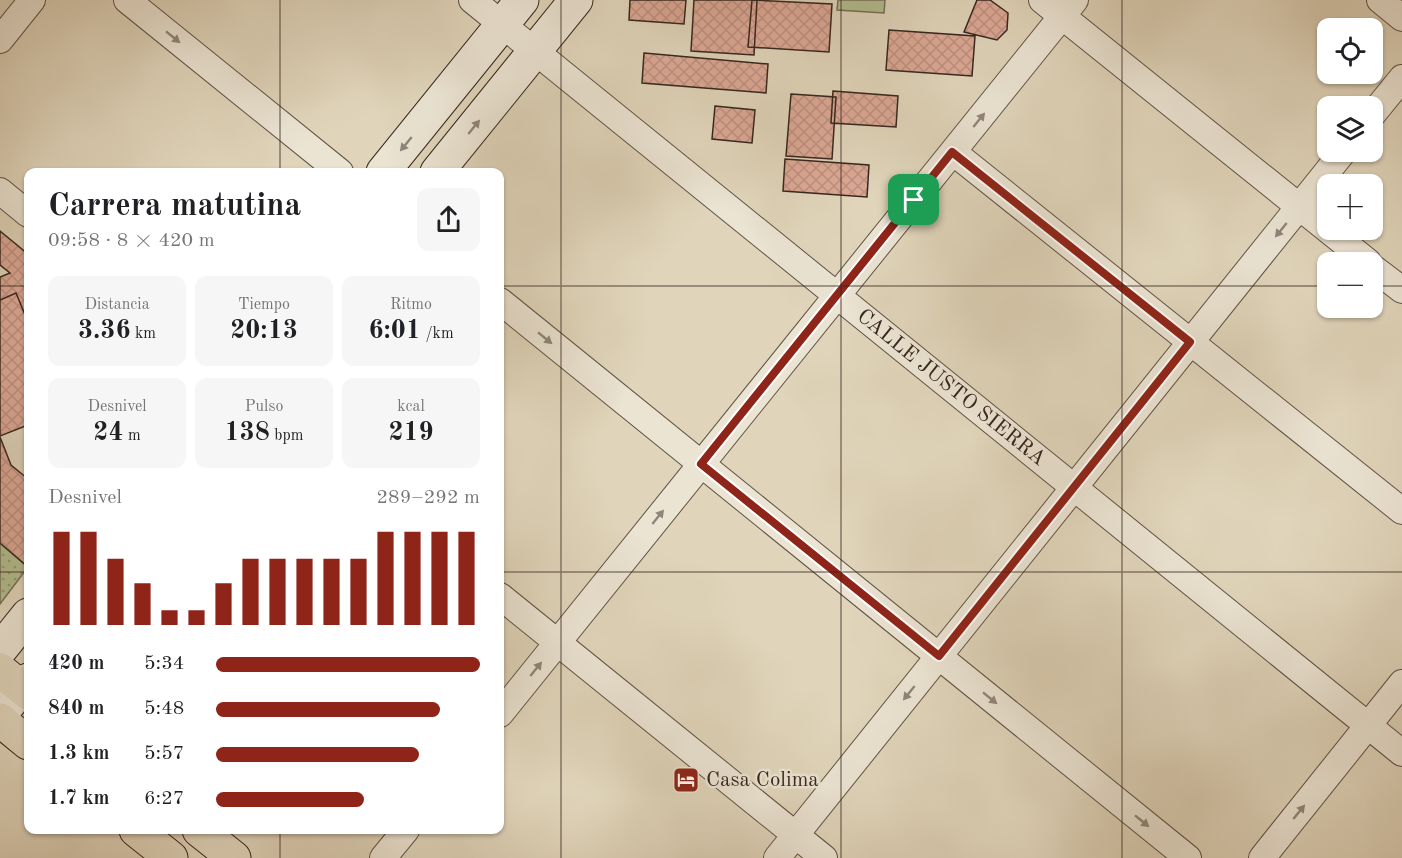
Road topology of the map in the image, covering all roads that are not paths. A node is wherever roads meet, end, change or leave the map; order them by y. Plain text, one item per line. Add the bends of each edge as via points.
1 (32, 0) edge
2 (127, 0) edge
3 (472, 0) edge
4 (576, 0) edge
5 (1042, 0) edge
6 (1380, 0) edge
7 (1068, 8) edge
8 (512, 12) edge
9 (1402, 18) edge
10 (0, 40) edge
11 (535, 51) junction
12 (1402, 78) edge
13 (1383, 101) edge
14 (952, 152) junction
15 (1335, 162) edge
16 (335, 168) edge
17 (386, 168) edge
18 (440, 168) edge
19 (0, 191) edge
20 (1299, 207) junction
21 (24, 211) edge
22 (1355, 252) edge
23 (1383, 275) edge
24 (1402, 290) edge
25 (837, 295) junction
26 (504, 304) edge
27 (1190, 342) junction
28 (701, 464) junction
29 (1074, 488) junction
30 (1402, 512) edge
31 (504, 599) edge
32 (24, 620) edge
33 (557, 642) junction
34 (0, 650) edge
35 (939, 656) junction
36 (20, 683) edge
37 (1402, 683) edge
38 (504, 709) edge
39 (0, 718) edge
40 (1368, 726) junction
41 (24, 739) edge
42 (1402, 753) edge
43 (141, 834) edge
44 (204, 834) edge
45 (403, 834) edge
46 (796, 835) junction
47 (171, 858) edge
48 (234, 858) edge
49 (383, 858) edge
50 (777, 858) edge
51 (824, 858) edge
52 (1188, 858) edge
53 (1262, 858) edge

1 - 10 street
2 -> 16 street
3 - 8 street, CALLE JUSTO SIERRA
4 - 11 main road
5 - 7 street
6 - 9 street
14 -> 7 street
7 - 20 street
8 - 11 street, CALLE JUSTO SIERRA
8 -> 17 main road
18 -> 11 main road
11 - 25 street, CALLE JUSTO SIERRA
12 - 13 street
14 - 25 street
14 - 27 street
15 - 20 street
19 - 21 street
20 - 22 street
20 -> 27 street
23 - 24 street
25 - 28 street
25 - 29 street, CALLE JUSTO SIERRA
26 -> 28 street
27 - 29 street
27 - 30 street
33 -> 28 street
28 - 35 street
29 - 35 street
29 - 40 street, CALLE JUSTO SIERRA
31 - 33 street
32 - 34 main road
38 -> 33 street
33 - 46 street
35 -> 46 street
35 -> 52 street
36 - 39 main road
37 - 40 street
39 - 41 main road
40 - 42 street, CALLE JUSTO SIERRA
53 -> 40 street
43 - 47 main road
44 - 48 main road
45 - 49 street
46 - 50 street
46 - 51 street

